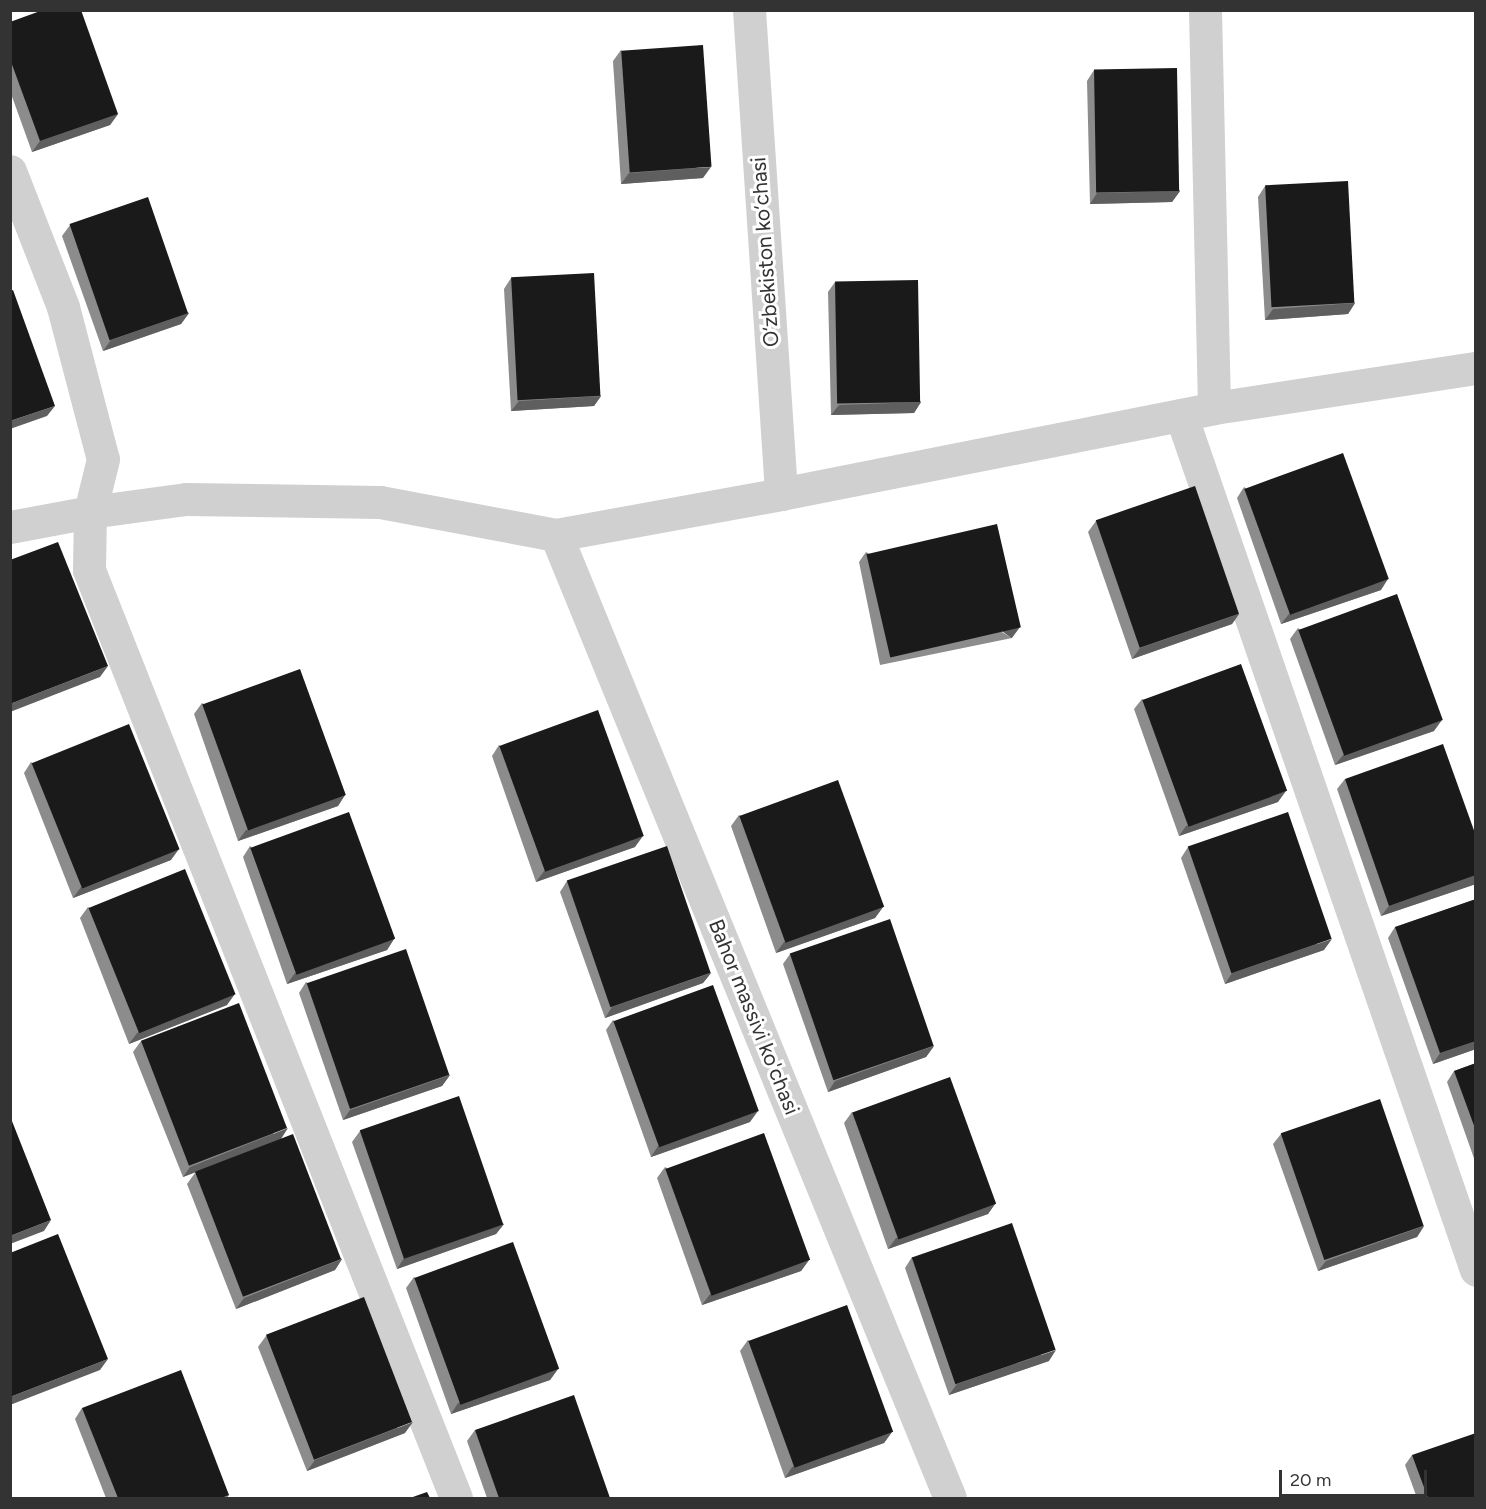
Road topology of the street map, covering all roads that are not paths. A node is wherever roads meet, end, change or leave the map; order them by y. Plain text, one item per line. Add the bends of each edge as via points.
1 (749, 10) edge
2 (1205, 10) edge
3 (10, 171) edge
4 (1476, 368) edge
5 (1214, 408) junction
6 (1180, 415) junction
7 (781, 494) junction
8 (90, 512) junction
9 (10, 527) edge
10 (556, 535) junction
11 (1476, 1270) edge
12 (456, 1498) edge
13 (950, 1498) edge

1 - 7 street, O‘zbekiston ko‘chasi
2 - 5 street
3 - 8 street via 63,307 103,459
4 - 5 street
5 - 6 street
6 - 7 street
6 - 11 street
7 - 10 street
8 - 9 street
8 - 10 street via 186,499 380,502
8 - 12 street via 89,570
10 - 13 street, Bahor massivi ko'chasi

